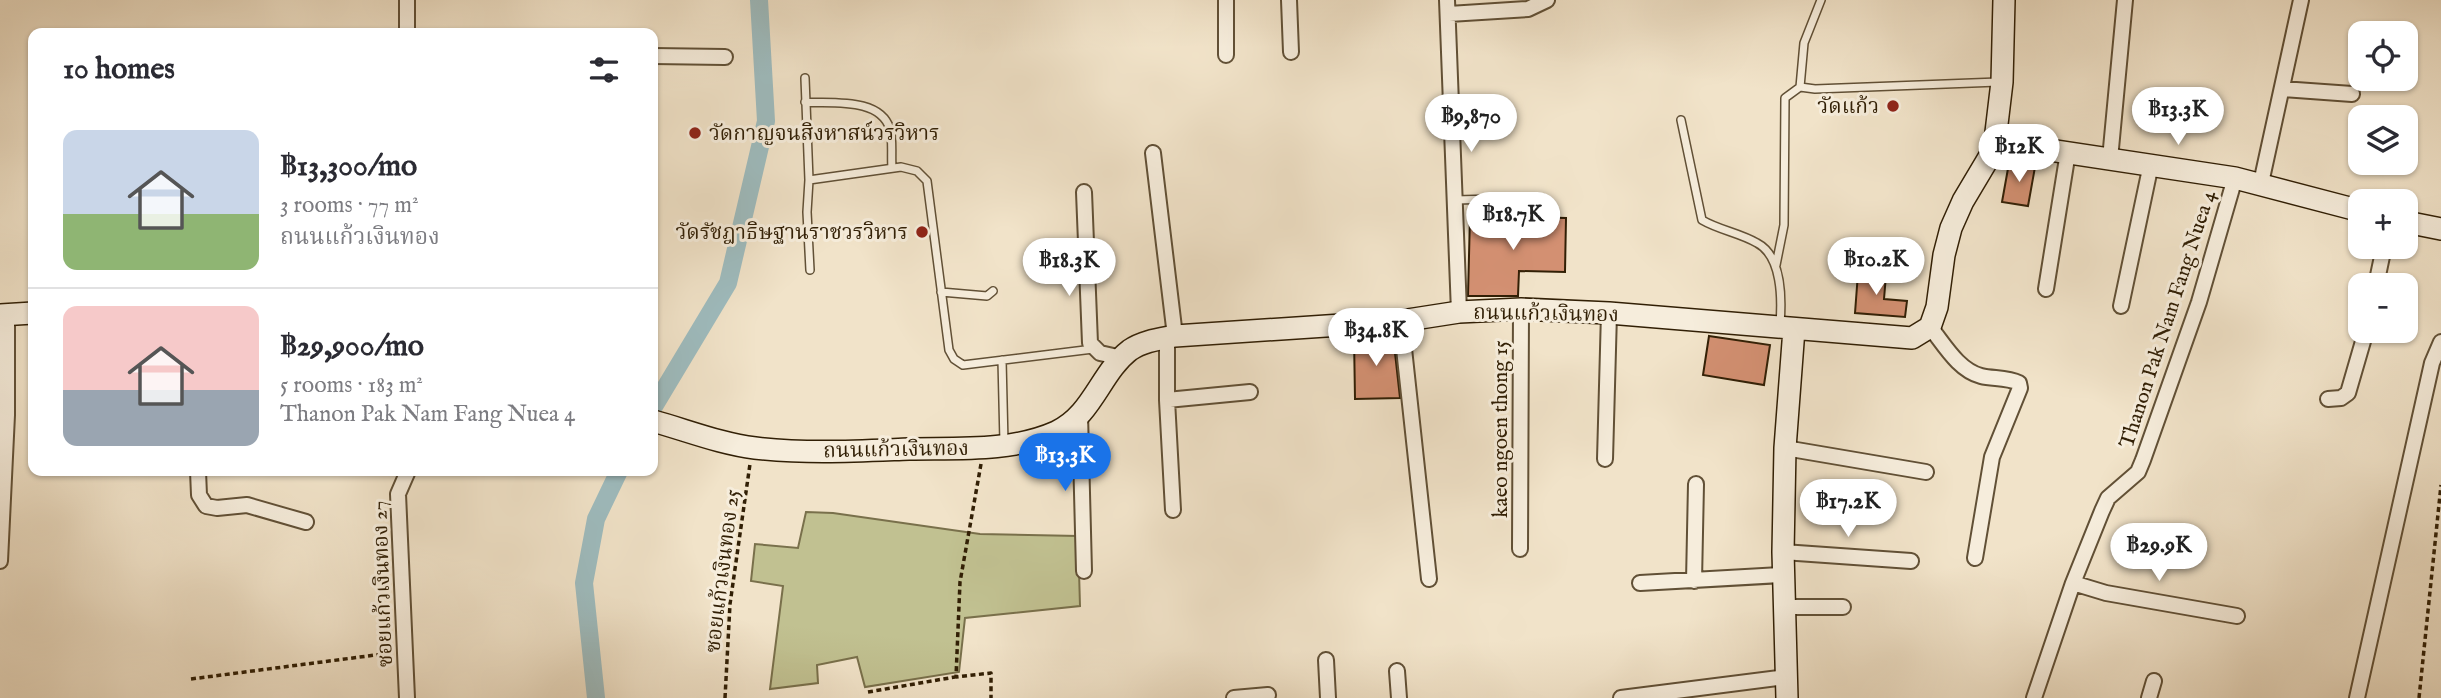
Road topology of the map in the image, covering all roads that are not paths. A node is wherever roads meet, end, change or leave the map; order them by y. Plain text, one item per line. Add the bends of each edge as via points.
1 (407, 0) edge
2 (1226, 0) edge
3 (1289, 0) edge
4 (1547, 0) edge
5 (1821, 0) edge
6 (2004, 0) edge
7 (2125, 0) edge
8 (2301, 0) edge
9 (1448, 7) edge
10 (407, 28) edge
11 (1291, 52) dead end
12 (658, 55) edge
13 (1226, 55) dead end
14 (725, 57) dead end
15 (805, 78) dead end
16 (2002, 82) junction
17 (1800, 87) junction
18 (2281, 89) junction
19 (2352, 94) dead end
20 (805, 102) junction
21 (1681, 120) dead end
22 (1994, 149) junction
23 (2068, 152) junction
24 (1153, 153) dead end
25 (2110, 159) junction
26 (2151, 164) junction
27 (892, 168) junction
28 (2235, 178) junction
29 (809, 180) junction
30 (2261, 183) junction
31 (1084, 192) dead end
32 (1542, 198) dead end
33 (1455, 200) junction
34 (2348, 207) edge
35 (2418, 224) edge
36 (2441, 229) edge
37 (1776, 265) junction
38 (810, 270) dead end
39 (2046, 289) dead end
40 (993, 291) dead end
41 (942, 292) junction
42 (2121, 306) dead end
43 (1521, 309) junction
44 (1459, 312) junction
45 (28, 313) edge
46 (1609, 313) junction
47 (4, 315) edge
48 (1401, 321) junction
49 (1930, 327) junction
50 (1787, 329) junction
51 (1171, 337) junction
52 (2441, 342) edge
53 (2363, 343) edge
54 (1093, 349) junction
55 (1122, 358) junction
56 (1002, 360) junction
57 (1250, 392) dead end
58 (2328, 399) dead end
59 (1167, 400) junction
60 (1080, 414) junction
61 (658, 422) edge
62 (994, 446) junction
63 (1785, 448) junction
64 (1605, 459) dead end
65 (1926, 472) dead end
66 (198, 476) edge
67 (406, 476) edge
68 (1696, 484) dead end
69 (1173, 510) dead end
70 (306, 522) dead end
71 (1, 538) edge
72 (1520, 549) dead end
73 (1783, 551) junction
74 (1975, 558) dead end
75 (0, 561) edge
76 (1911, 561) dead end
77 (1084, 571) dead end
78 (1782, 575) junction
79 (1429, 579) dead end
80 (1694, 581) junction
81 (1640, 583) dead end
82 (2073, 583) junction
83 (1783, 607) junction
84 (1843, 607) dead end
85 (2237, 616) dead end
86 (1326, 660) dead end
87 (1397, 671) dead end
88 (1786, 677) junction
89 (2154, 681) dead end
90 (1268, 695) dead end
91 (407, 698) edge
92 (1234, 698) edge
93 (1328, 698) edge
94 (1399, 698) edge
95 (1621, 698) edge
96 (1787, 698) edge
97 (2034, 698) edge
98 (2149, 698) edge
99 (2357, 698) edge

1 - 10 street
2 - 13 street
3 - 11 street
4 - 9 street via 1528,9
5 - 17 lane via 1804,43
6 - 16 street
7 - 25 street
8 - 18 street
9 - 33 street
12 - 14 street
15 - 20 lane
16 - 17 lane
16 - 22 street
17 - 37 lane via 1785,98 1784,225
18 - 19 street
18 - 30 street
20 - 27 lane via 870,107 884,117 890,130
20 - 29 lane
21 - 37 lane via 1702,220 1756,242
22 - 23 street via 2010,144
22 - 49 street via 1951,228
23 - 25 street
23 - 39 street
24 - 51 street
25 - 26 street
26 - 28 street
26 - 42 street
27 - 29 lane
27 - 41 lane via 916,171 927,181
28 - 30 street
28 - 82 street, Thanon Pak Nam Fang Nuea 4 via 2199,302 2143,460 2138,472 2108,498
29 - 38 lane
30 - 34 street
31 - 54 street via 1088,332
32 - 33 lane
33 - 44 street
35 - 36 street
37 - 50 lane
40 - 41 lane via 987,296
41 - 56 lane via 954,359 963,365
43 - 44 street, ถนนแก้วเงินทอง
43 - 46 street, ถนนแก้วเงินทอง
43 - 72 street, kaeo ngoen thong 15
44 - 48 street, ถนนแก้วเงินทอง
45 - 47 street
46 - 50 street, ถนนแก้วเงินทอง
46 - 64 street
47 - 71 street
48 - 51 street, ถนนแก้วเงินทอง
48 - 79 street
49 - 50 street, ถนนแก้วเงินทอง via 1912,338 1899,339
49 - 74 street via 1964,368 2012,380 2020,388 1992,457
50 - 63 street
51 - 55 street, ถนนแก้วเงินทอง via 1133,348
51 - 59 street
52 - 99 street via 2432,363
53 - 58 street via 2348,393
54 - 55 street
54 - 56 lane
55 - 60 street, ถนนแก้วเงินทอง
56 - 62 lane
57 - 59 street
59 - 69 street
60 - 62 street, ถนนแก้วเงินทอง via 1056,432
60 - 77 street
61 - 62 street, ถนนแก้วเงินทอง via 753,448 823,452
63 - 65 street
63 - 73 street
66 - 70 street via 199,495 206,506 247,505
67 - 91 street, ซอยแก้วเงินทอง 27 via 398,494
68 - 80 street
71 - 75 street
73 - 76 street
73 - 78 street
78 - 80 street
78 - 83 street
80 - 81 street
82 - 85 street
82 - 97 street, Thanon Pak Nam Fang Nuea 4
83 - 84 street
83 - 88 street
86 - 93 street
87 - 94 street
88 - 95 street
88 - 96 street
89 - 98 street
90 - 92 street

